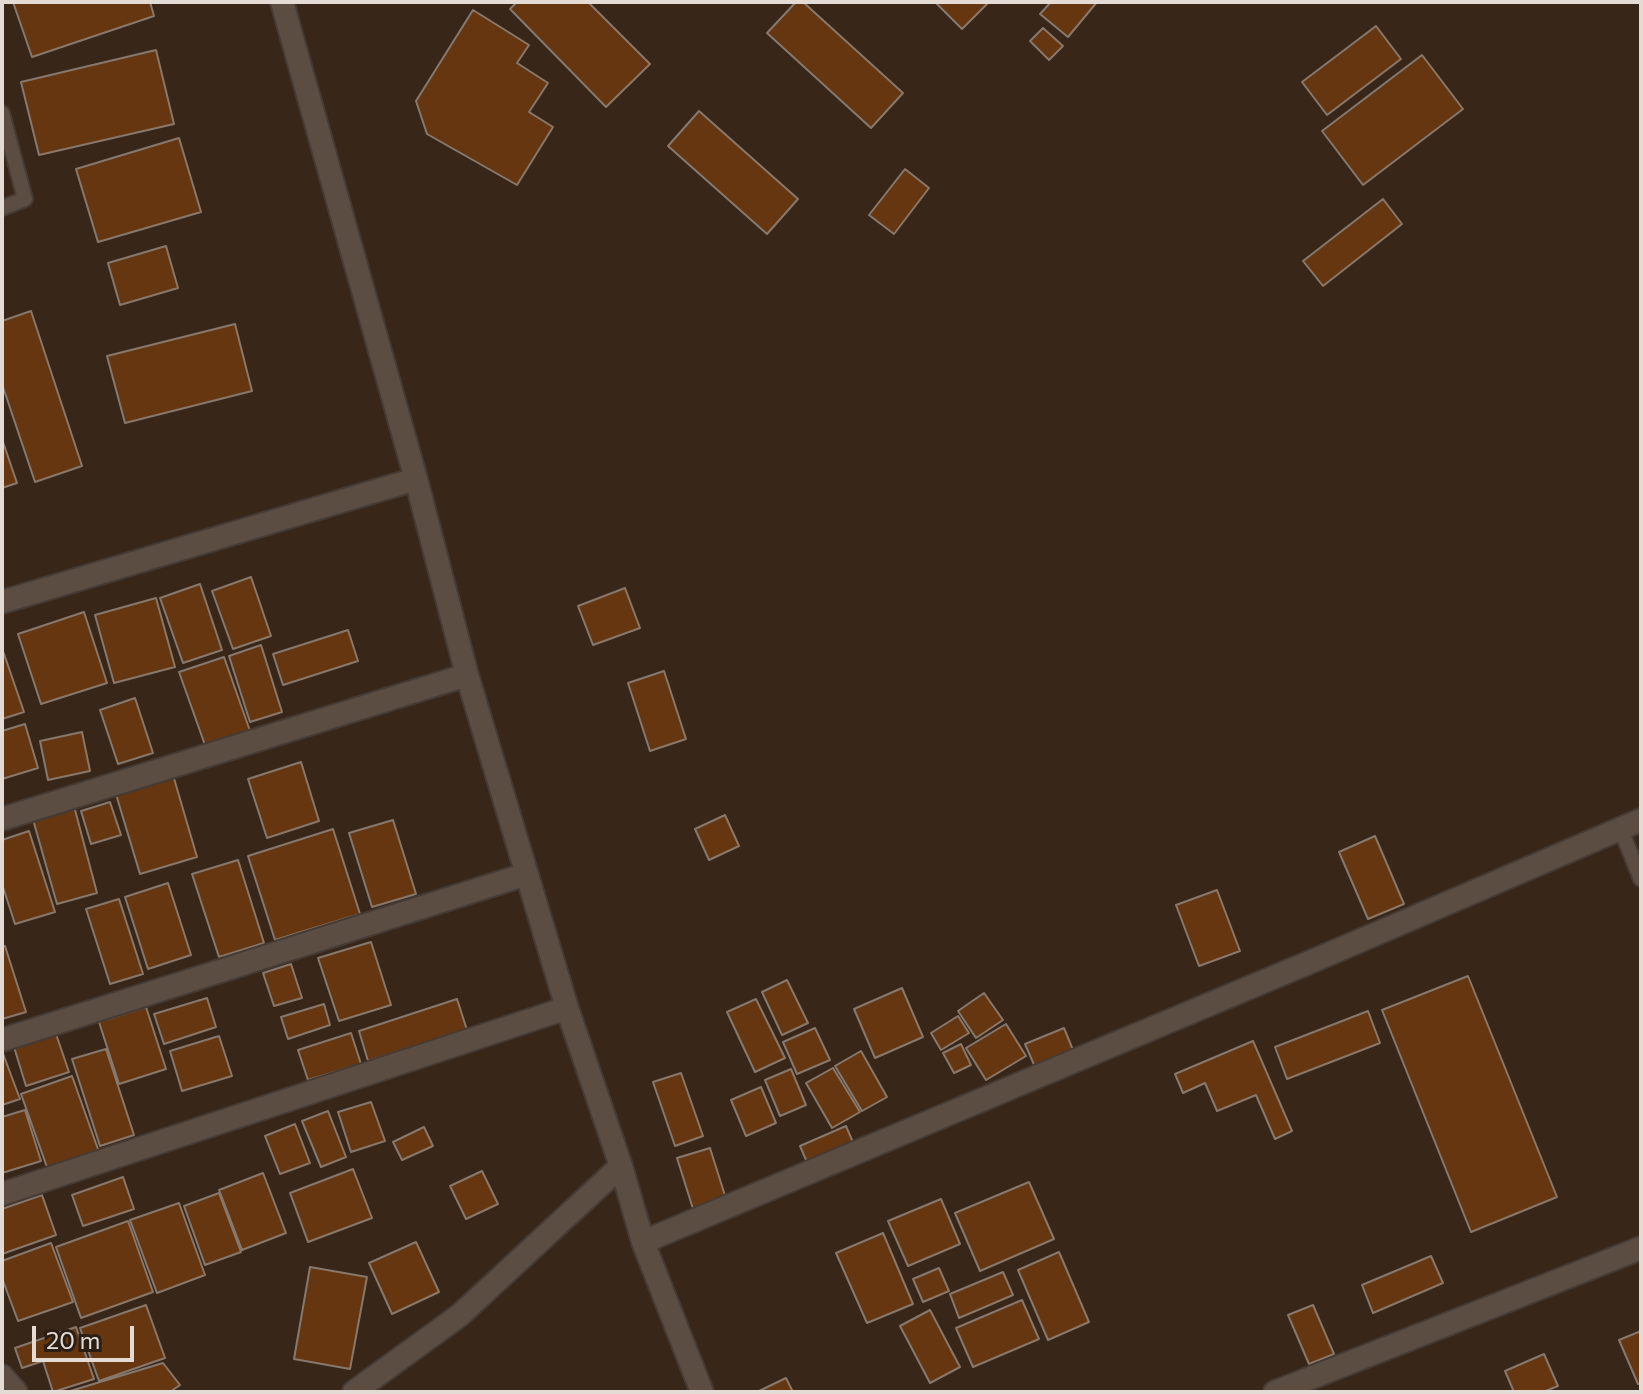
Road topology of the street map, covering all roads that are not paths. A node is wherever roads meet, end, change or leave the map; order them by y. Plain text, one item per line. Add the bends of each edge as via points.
1 (282, 2) edge
2 (2, 113) edge
3 (2, 208) edge
4 (416, 479) junction
5 (2, 602) edge
6 (467, 675) junction
7 (2, 819) edge
8 (1631, 825) edge
9 (527, 874) junction
10 (1641, 879) edge
11 (567, 1008) junction
12 (2, 1040) edge
13 (621, 1166) junction
14 (2, 1194) edge
15 (643, 1242) junction
16 (1641, 1248) edge
17 (2, 1376) edge
18 (16, 1392) edge
19 (354, 1392) edge
20 (702, 1392) edge
21 (1275, 1392) edge

1 - 4 street
2 - 3 lane via 25,199
4 - 5 street
4 - 6 street
6 - 7 street
6 - 9 street
8 - 10 lane
8 - 15 street
9 - 11 street
9 - 12 street
11 - 13 street
11 - 14 street
13 - 15 street
13 - 19 street via 460,1315
15 - 20 street
16 - 21 street
17 - 18 street

